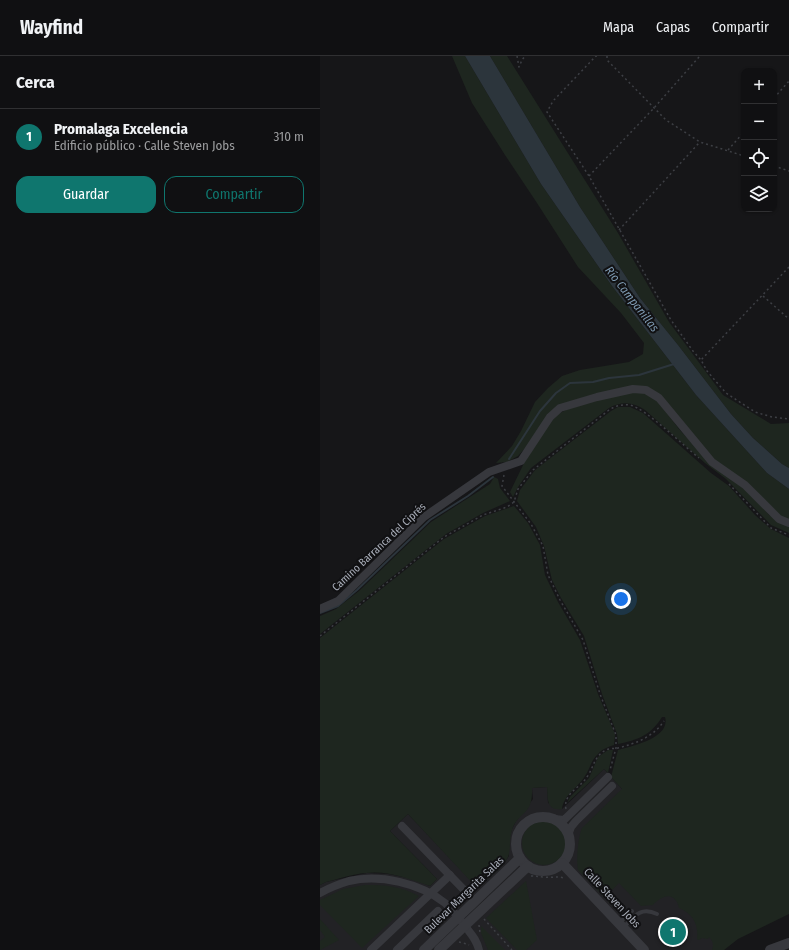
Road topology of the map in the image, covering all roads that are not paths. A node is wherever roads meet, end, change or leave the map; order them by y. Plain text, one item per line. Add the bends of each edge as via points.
1 (789, 524) edge
2 (320, 608) edge
3 (608, 777) road end
4 (612, 786) dead end
5 (554, 819) junction
6 (402, 826) dead end
7 (568, 835) junction
8 (520, 858) junction
9 (562, 863) junction
10 (529, 871) junction
11 (450, 875) junction
12 (320, 892) edge
13 (431, 893) junction
14 (469, 895) dead end
15 (438, 911) dead end
16 (632, 911) dead end
17 (657, 914) dead end
18 (459, 917) junction
19 (465, 926) junction
20 (621, 926) junction
21 (789, 943) edge
22 (478, 948) edge
23 (371, 950) edge
24 (397, 950) edge
25 (424, 950) edge
26 (439, 950) edge
27 (644, 950) edge
28 (770, 950) edge

1 - 2 street, Camino Barranca del Ciprés via 779,518 745,485 712,462 659,398 646,390 626,390 560,408 550,417 521,461 489,472 424,517 338,602
3 - 5 street via 564,820
4 - 7 street via 576,821
5 - 7 street via 566,828
5 - 8 street via 546,816 532,819 524,825 516,841
6 - 11 street
7 - 9 street via 570,851
8 - 10 street
8 - 18 street, Bulevar Margarita Salas
9 - 10 street via 545,871
9 - 20 street, Calle Steven Jobs
10 - 19 street, Bulevar Margarita Salas
11 - 13 street
11 - 14 street
12 - 13 street via 349,881 386,880
13 - 18 street
13 - 23 street
15 - 24 street, Bulevar Margarita Salas
16 - 20 lane
17 - 20 lane via 650,910 639,912
18 - 19 street
18 - 25 street, Bulevar Margarita Salas
19 - 22 street
19 - 26 street, Bulevar Margarita Salas
20 - 27 street, Calle Steven Jobs
21 - 28 street

